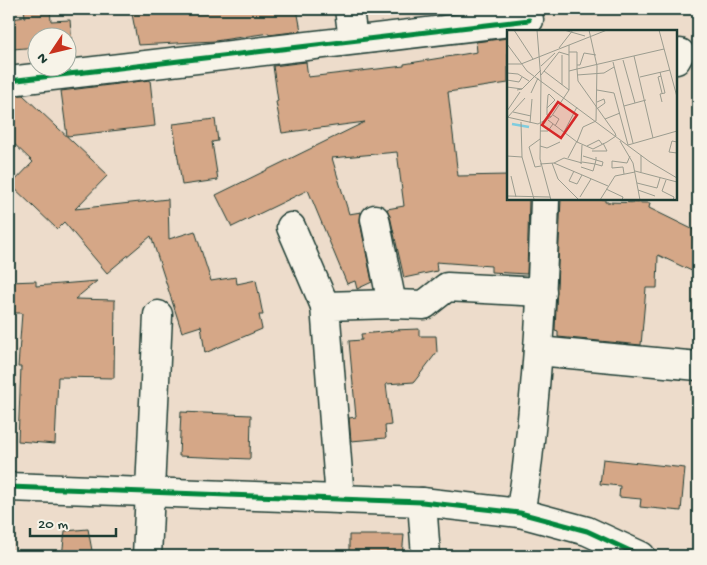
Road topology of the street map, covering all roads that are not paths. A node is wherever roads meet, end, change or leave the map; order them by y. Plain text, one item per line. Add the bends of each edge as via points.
1 (349, 9) edge
2 (529, 20) edge
3 (354, 40) junction
4 (9, 80) edge
5 (545, 200) edge
6 (375, 219) dead end
7 (291, 227) dead end
8 (542, 292) junction
9 (392, 304) junction
10 (325, 306) junction
11 (158, 316) dead end
12 (538, 351) junction
13 (698, 366) edge
14 (9, 487) edge
15 (149, 492) junction
16 (340, 499) junction
17 (422, 502) junction
18 (520, 513) junction
19 (147, 556) edge
20 (426, 556) edge
21 (641, 556) edge

1 - 3 street
2 - 3 street
3 - 4 street
5 - 8 street
6 - 9 street
7 - 10 street
8 - 9 street via 447,287 424,304
8 - 12 street
9 - 10 street
10 - 16 street
11 - 15 street
12 - 13 street
12 - 18 street
14 - 15 street
15 - 16 street
15 - 19 street
16 - 17 street
17 - 18 street
17 - 20 street
18 - 21 street via 587,531

